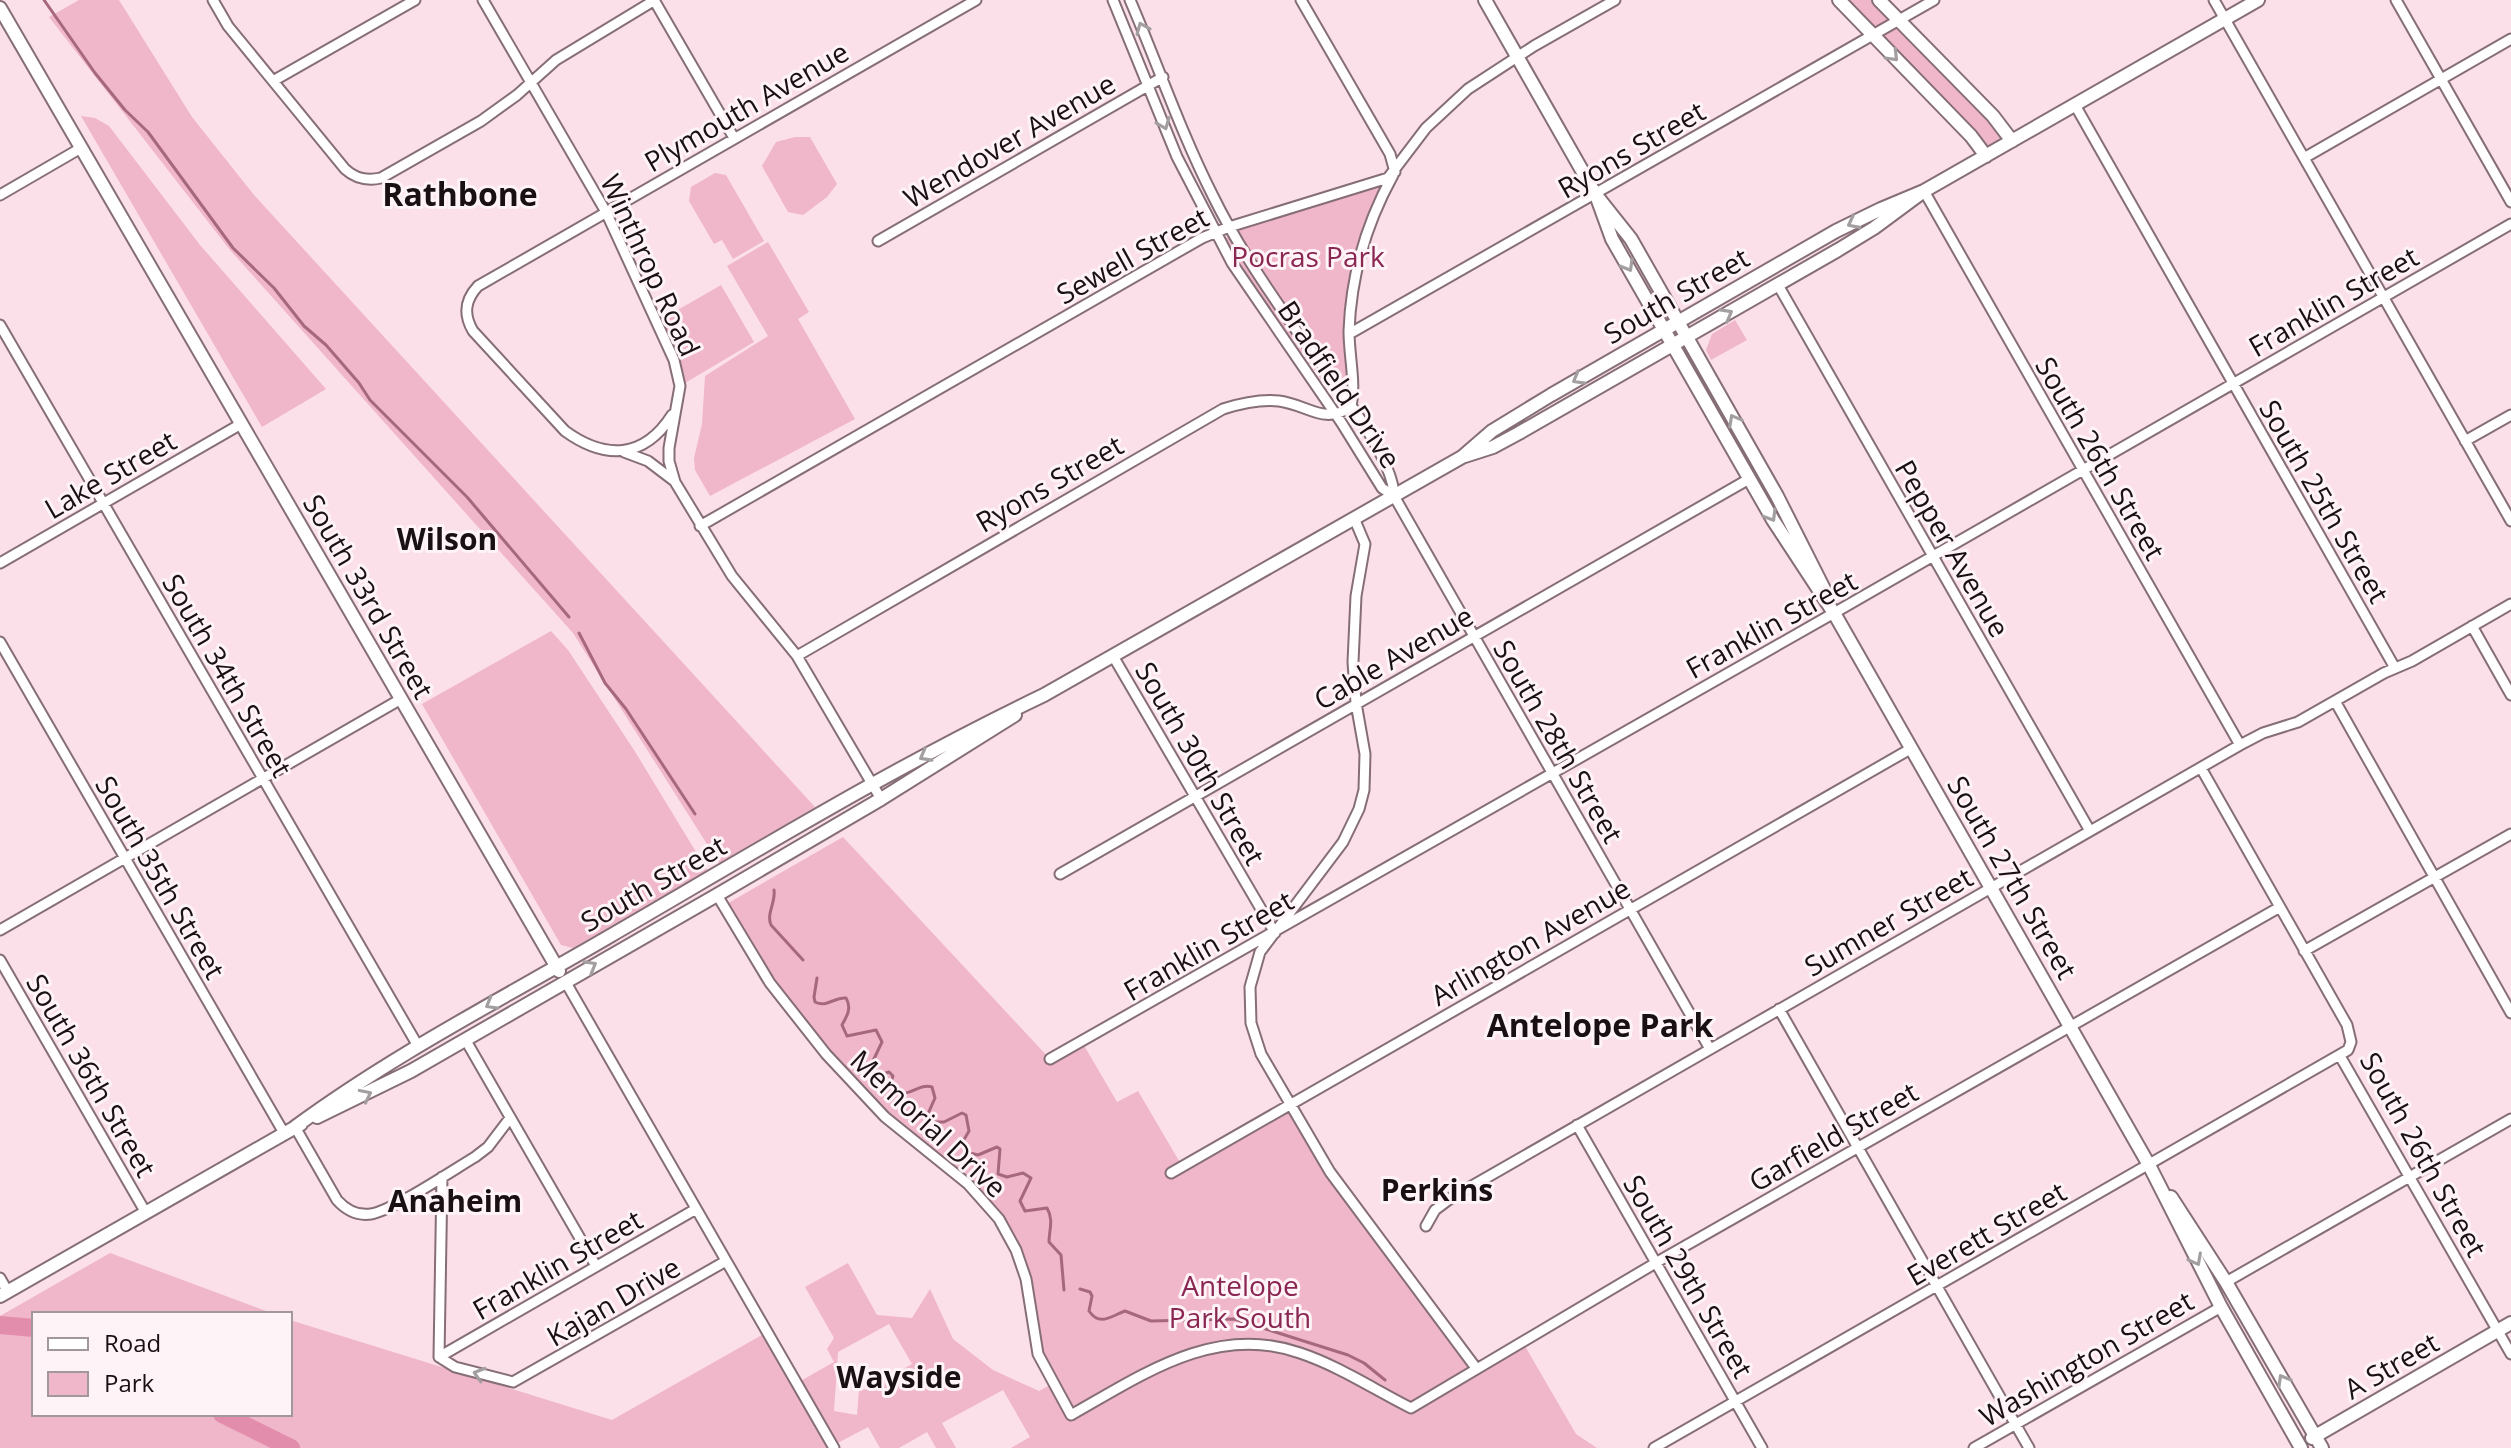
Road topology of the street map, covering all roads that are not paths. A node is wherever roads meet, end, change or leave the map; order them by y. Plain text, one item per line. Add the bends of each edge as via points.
1 (213, 0) edge
2 (415, 0) edge
3 (483, 0) edge
4 (654, 0) edge
5 (976, 0) edge
6 (1113, 0) edge
7 (1130, 0) edge
8 (1301, 0) edge
9 (1485, 0) edge
10 (1615, 0) edge
11 (1839, 0) edge
12 (1879, 0) edge
13 (1934, 0) edge
14 (2214, 0) edge
15 (2258, 0) edge
16 (2396, 0) edge
17 (0, 8) edge
18 (2225, 19) junction
19 (1899, 20) junction
20 (1873, 35) junction
21 (2511, 39) edge
22 (1516, 57) junction
23 (1163, 77) junction
24 (2441, 79) junction
25 (273, 81) junction
26 (531, 83) junction
27 (1148, 85) junction
28 (2075, 105) junction
29 (734, 138) junction
30 (2012, 141) junction
31 (81, 148) junction
32 (1986, 156) junction
33 (2304, 158) junction
34 (1395, 172) junction
35 (1924, 191) junction
36 (0, 195) edge
37 (1596, 195) junction
38 (2511, 202) edge
39 (606, 212) junction
40 (2511, 224) edge
41 (1229, 227) junction
42 (1215, 232) junction
43 (878, 241) dead end
44 (1778, 285) junction
45 (2383, 298) junction
46 (1679, 322) junction
47 (0, 325) edge
48 (1664, 330) junction
49 (1349, 334) junction
50 (1687, 336) junction
51 (1672, 345) junction
52 (2233, 384) junction
53 (1351, 407) junction
54 (676, 409) junction
55 (1337, 415) junction
56 (2511, 415) edge
57 (241, 424) junction
58 (2465, 441) junction
59 (621, 451) junction
60 (1462, 457) junction
61 (2083, 470) junction
62 (1749, 479) junction
63 (675, 482) junction
64 (1394, 496) junction
65 (103, 504) junction
66 (1354, 518) junction
67 (2511, 521) edge
68 (700, 526) junction
69 (1933, 557) junction
70 (0, 563) edge
71 (2511, 604) edge
72 (1834, 613) junction
73 (2472, 626) junction
74 (1473, 636) junction
75 (0, 642) edge
76 (797, 656) junction
77 (1113, 656) junction
78 (2395, 668) junction
79 (1044, 695) junction
80 (2511, 695) edge
81 (401, 699) junction
82 (2335, 701) junction
83 (1356, 703) junction
84 (2240, 745) junction
85 (1912, 748) junction
86 (2201, 768) junction
87 (1552, 774) junction
88 (263, 779) junction
89 (873, 784) junction
90 (1194, 796) junction
91 (881, 799) junction
92 (2090, 831) junction
93 (2511, 834) edge
94 (125, 858) junction
95 (1060, 874) dead end
96 (2434, 877) junction
97 (1991, 888) junction
98 (717, 895) junction
99 (2280, 907) junction
100 (1629, 910) junction
101 (0, 930) edge
102 (1275, 933) junction
103 (2304, 951) junction
104 (0, 960) edge
105 (557, 967) junction
106 (565, 981) junction
107 (1779, 1009) junction
108 (2511, 1013) edge
109 (2070, 1026) junction
110 (465, 1039) junction
111 (418, 1046) junction
112 (1710, 1049) junction
113 (2340, 1056) junction
114 (1050, 1059) dead end
115 (1290, 1105) junction
116 (510, 1118) junction
117 (2511, 1119) edge
118 (1577, 1125) junction
119 (289, 1130) junction
120 (1857, 1147) junction
121 (2149, 1165) junction
122 (1171, 1173) dead end
123 (442, 1177) junction
124 (2409, 1177) junction
125 (696, 1209) junction
126 (146, 1213) junction
127 (1426, 1226) dead end
128 (726, 1261) junction
129 (1656, 1263) junction
130 (596, 1266) junction
131 (0, 1278) edge
132 (2226, 1282) junction
133 (1937, 1286) junction
134 (4, 1294) edge
135 (2221, 1307) junction
136 (2511, 1323) edge
137 (2498, 1331) junction
138 (2511, 1354) edge
139 (439, 1357) junction
140 (1476, 1368) junction
141 (1736, 1402) junction
142 (1411, 1408) joint
143 (2016, 1424) junction
144 (2319, 1442) edge
145 (2298, 1447) edge
146 (834, 1448) edge
147 (1654, 1448) edge
148 (1762, 1448) edge
149 (1974, 1448) edge
150 (2029, 1448) edge

1 - 25 street
2 - 25 street
3 - 26 street, Winthrop Road
4 - 26 street via 575,47
4 - 29 street
5 - 29 street, Plymouth Avenue
6 - 27 street, Bradfield Drive
23 -> 7 street, Bradfield Drive
8 - 34 street via 1390,154
9 - 22 main road, South 27th Street
10 - 22 street
11 - 20 main road
12 - 19 main road
13 - 19 street, Ryons Street
14 - 18 street
15 - 18 main road, South Street
16 - 24 street
17 - 31 main road, South 33rd Street
18 - 28 main road, South Street
18 - 33 street
19 - 20 street, Ryons Street
19 - 30 main road
20 -> 32 main road
20 - 37 street, Ryons Street
21 - 24 street
22 - 34 street via 1448,106
22 - 37 main road, South 27th Street
23 - 27 street, Wendover Avenue
23 - 41 street, Bradfield Drive
24 - 33 street
24 - 38 street
25 - 26 street via 345,169 367,180 381,178 481,121
26 - 39 street, Winthrop Road
27 -> 42 street, Bradfield Drive
27 - 43 street, Wendover Avenue
28 - 30 main road, South Street
28 - 52 street, South 25th Street
29 - 39 street, Plymouth Avenue
30 - 32 main road, South Street
31 - 36 street
31 - 57 main road, South 33rd Street
32 - 35 main road, South Street
33 - 45 street
34 - 41 street, Sewell Street via 1382,182
34 - 49 street via 1361,251
35 - 44 main road, South Street via 1874,228
35 -> 46 main road, South Street via 1836,231
35 - 61 street, South 26th Street
37 - 46 main road, South 27th Street via 1631,239
37 -> 48 main road, South 27th Street via 1612,239
37 - 49 street, Ryons Street
39 - 54 street, Winthrop Road via 674,360 680,386
39 - 59 street, Plymouth Avenue via 478,286 466,309 473,331 565,431 598,449
40 - 45 street, Franklin Street
41 - 42 street, Sewell Street
41 - 53 street, Bradfield Drive
42 - 55 street, Bradfield Drive
42 - 68 street, Sewell Street
50 -> 44 main road, South Street
44 - 69 street, Pepper Avenue
45 - 52 street, Franklin Street
45 - 58 street
46 - 48 main road, South Street
46 - 50 main road, South 27th Street
47 - 65 street, South 34th Street
48 - 51 main road, South 27th Street
48 -> 60 main road, South Street via 1492,431
49 - 53 street
50 - 51 main road, South Street
72 -> 50 main road, South 27th Street via 1808,554
51 - 60 main road, South Street via 1493,447
51 - 62 main road, South 27th Street
52 - 61 street, Franklin Street
52 - 78 street, South 25th Street
53 - 55 street
53 - 64 street, Bradfield Drive via 1394,481
54 - 59 street via 651,440
54 - 63 street, Winthrop Road via 669,448
55 - 64 street, Bradfield Drive via 1382,488
55 - 76 street, Ryons Street via 1267,400 1223,409
56 - 58 street
57 - 65 street, Lake Street
57 - 81 main road, South 33rd Street
58 - 67 street
59 - 63 street via 648,461
60 - 64 main road, South Street
61 - 69 street, Franklin Street
61 - 84 street, South 26th Street
62 -> 72 main road, South 27th Street
62 - 74 street, Cable Avenue
63 - 68 street, Winthrop Road
64 - 66 main road, South Street
64 - 74 street, South 28th Street
65 - 70 street, Lake Street
65 - 88 street, South 34th Street
66 - 77 main road, South Street
66 - 83 street via 1365,544 1353,629
68 - 76 street, Winthrop Road via 732,576
69 - 72 street, Franklin Street
69 - 92 street, Pepper Avenue
71 - 73 street, Sumner Street
72 - 85 main road, South 27th Street
72 - 87 street, Franklin Street
73 - 78 street, Sumner Street
73 - 80 street
74 - 83 street, Cable Avenue
74 - 87 street, South 28th Street
75 - 94 street, South 35th Street
76 - 89 street, Winthrop Road
77 - 79 main road, South Street
77 - 90 street, South 30th Street
78 - 82 street, Sumner Street
79 -> 89 main road, South Street
79 - 91 main road, South Street
81 - 88 street
81 - 105 main road, South 33rd Street
82 - 84 street, Sumner Street
82 - 96 street
83 - 90 street, Cable Avenue
83 - 102 street via 1366,770 1359,809 1343,842
84 - 86 street, Sumner Street
85 - 97 main road, South 27th Street
85 - 100 street, Arlington Avenue
86 - 92 street, Sumner Street
86 - 99 street, South 26th Street
87 - 100 street, South 28th Street
87 - 102 street, Franklin Street
88 - 94 street
88 - 111 street, South 34th Street
89 - 91 street, Winthrop Road
89 - 105 main road, South Street
90 - 95 street, Cable Avenue
90 - 102 street, South 30th Street
91 - 98 main road, South Street
92 - 97 street, Sumner Street
93 - 96 street
94 - 101 street
94 - 119 street, South 35th Street
96 - 103 street
96 - 108 street
97 - 107 street, Sumner Street
97 - 109 main road, South 27th Street
106 -> 98 main road, South Street
98 - 142 street, Memorial Drive via 770,983 816,1043 885,1117 968,1184 999,1219 1026,1279 1038,1354 1071,1415 1166,1362 1211,1347 1247,1343 1302,1353
99 - 103 street, South 26th Street
99 - 109 street, Garfield Street
100 - 112 street, South 28th Street
100 - 115 street, Arlington Avenue
102 - 114 street, Franklin Street
102 - 115 street via 1254,967 1249,1006 1258,1046
103 - 113 street, South 26th Street via 2351,1035 2348,1050
104 - 126 street, South 36th Street
105 - 106 main road, South 33rd Street
105 -> 111 main road, South Street
106 - 110 main road, South Street
106 - 125 street, South 33rd Street
107 - 112 street, Sumner Street
107 - 120 street
109 - 120 street, Garfield Street
109 - 121 main road, South 27th Street
110 - 116 street
119 -> 110 main road, South Street via 379,1088
111 - 119 main road, South Street
112 - 118 street, Sumner Street
113 - 121 street, Everett Street
113 - 124 street, South 26th Street
115 - 122 street, Arlington Avenue
115 - 140 street via 1330,1172
116 - 123 street via 481,1153
116 - 130 street
117 - 124 street, Washington Street
118 - 127 street, Sumner Street via 1451,1198
118 - 129 street, South 29th Street
119 - 123 street, South 35th Street via 337,1200 353,1212 372,1214
119 - 126 main road, South Street
120 - 129 street, Garfield Street
120 - 133 street
121 - 132 main road, South 27th Street
121 - 133 street, Everett Street
121 -> 135 main road, South 27th Street
123 - 139 street
124 - 132 street, Washington Street
124 - 137 street, South 26th Street
125 - 128 street, South 33rd Street
125 - 130 street, Franklin Street
126 - 134 main road, South Street
128 -> 139 street, Kajan Drive via 521,1379 508,1383
128 - 146 street, South 33rd Street
129 - 140 street, Garfield Street
129 - 141 street, South 29th Street
130 - 139 street, Franklin Street
131 - 134 street
144 -> 132 main road, South 27th Street
133 - 141 street, Everett Street
133 - 143 street
135 - 143 street, Washington Street
135 - 145 main road, South 27th Street
136 - 137 main road, A Street
137 - 138 street, South 26th Street
137 - 144 main road, A Street
140 - 142 street, Garfield Street
141 - 147 street, Everett Street
141 - 148 street, South 29th Street
143 - 149 street, Washington Street
143 - 150 street
144 - 145 main road, A Street

